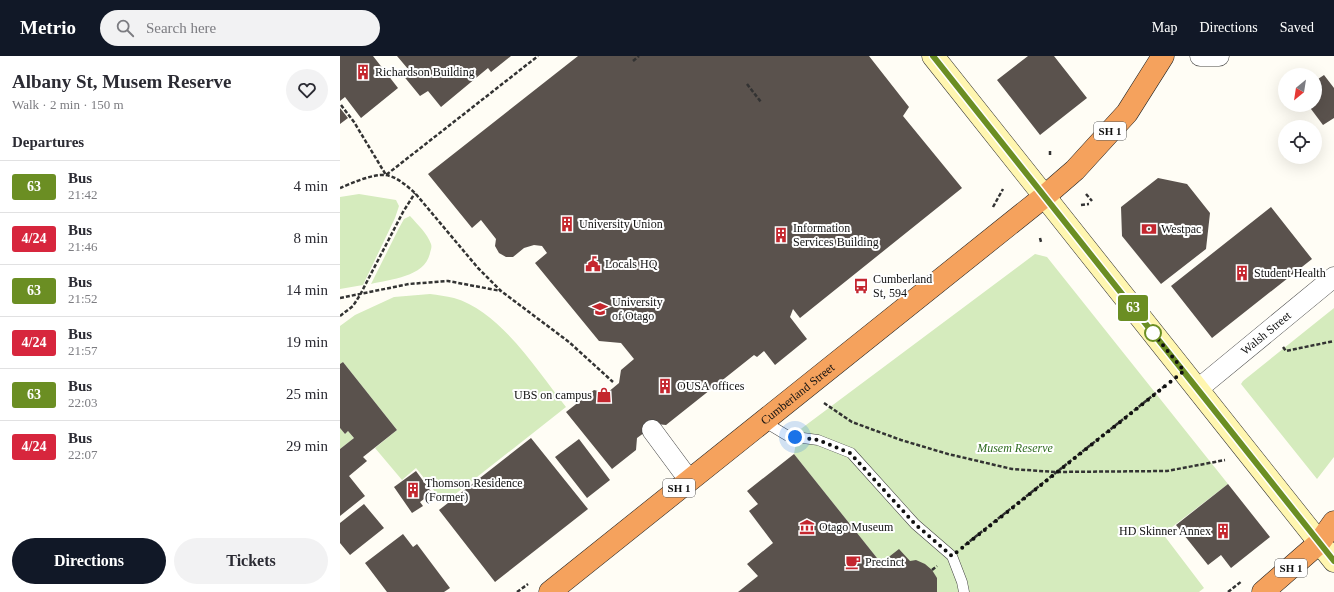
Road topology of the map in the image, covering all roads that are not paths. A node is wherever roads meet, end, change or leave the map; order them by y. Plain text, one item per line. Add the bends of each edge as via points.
1 (933, 56) edge
2 (1163, 56) edge
3 (1200, 56) edge
4 (1219, 56) edge
5 (1045, 196) junction
6 (1334, 277) edge
7 (1198, 389) junction
8 (763, 421) junction
9 (652, 430) dead end
10 (689, 480) junction
11 (1334, 522) edge
12 (1320, 543) junction
13 (1334, 561) edge
14 (550, 592) edge
15 (964, 592) edge
16 (1263, 592) edge

1 - 5 street
2 - 5 highway, SH 1 via 1127,113 1075,170
3 - 4 street
5 - 7 street
5 - 8 highway, Cumberland Street / SH 1
6 - 7 street, Walsh Street
7 - 12 street
8 - 10 highway, Cumberland Street / SH 1
8 - 15 lane via 788,436 818,440 850,453 915,524 952,556
9 - 10 street
10 - 14 highway, Cumberland Street / SH 1
11 - 12 highway, SH 1
12 - 13 street
12 - 16 highway, SH 1

